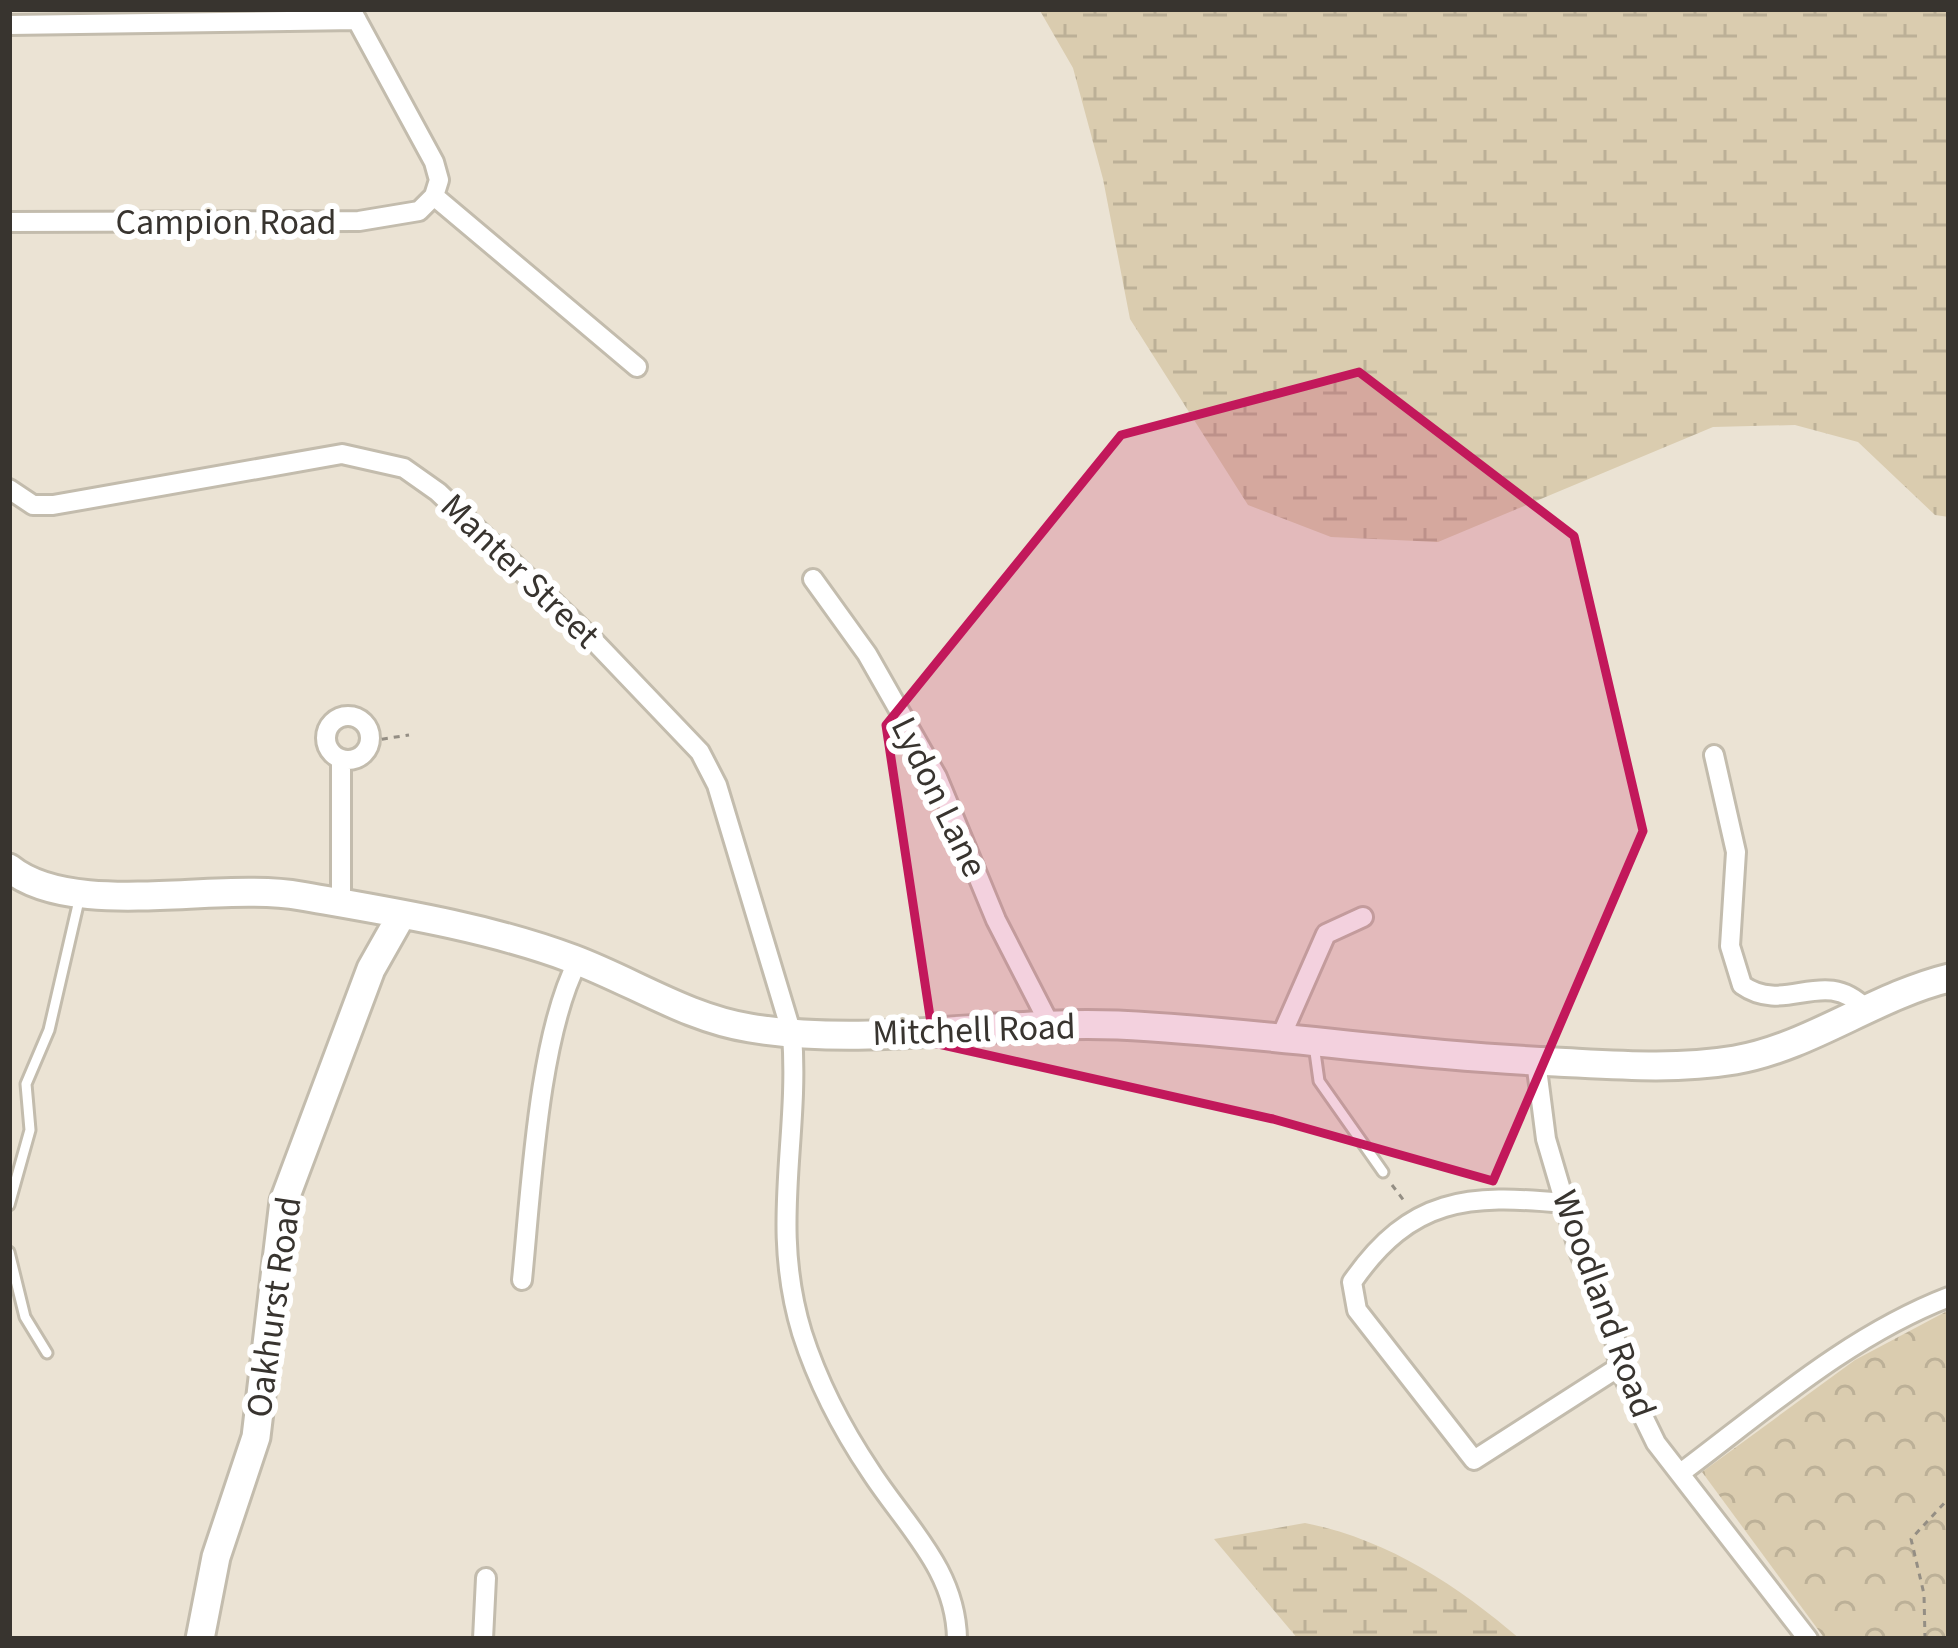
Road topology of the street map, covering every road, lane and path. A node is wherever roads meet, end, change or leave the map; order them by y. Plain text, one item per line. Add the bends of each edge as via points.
1 (354, 15) edge
2 (9, 25) edge
3 (434, 196) junction
4 (9, 222) edge
5 (637, 367) dead end
6 (12, 493) edge
7 (813, 579) dead end
8 (409, 735) dead end
9 (370, 741) junction
10 (1714, 755) dead end
11 (341, 760) junction
12 (9, 868) edge
13 (80, 896) junction
14 (341, 904) junction
15 (401, 916) junction
16 (1363, 916) dead end
17 (578, 961) junction
18 (1949, 978) edge
19 (1865, 1009) junction
20 (1050, 1025) junction
21 (792, 1034) junction
22 (1280, 1042) junction
23 (1314, 1045) junction
24 (1536, 1061) junction
25 (1382, 1172) joint
26 (1564, 1203) junction
27 (9, 1205) edge
28 (1417, 1217) junction
29 (9, 1252) edge
30 (522, 1280) dead end
31 (1949, 1297) edge
32 (47, 1353) dead end
33 (1619, 1366) junction
34 (1682, 1472) junction
35 (1949, 1498) edge
36 (486, 1578) dead end
37 (200, 1639) edge
38 (482, 1639) edge
39 (957, 1639) edge
40 (1808, 1639) edge
41 (1924, 1639) edge

1 - 2 street
1 - 3 street via 434,162
3 - 4 street, Campion Road via 418,211 359,221
3 - 5 street
6 - 21 street, Manter Street via 33,505 92,500 342,454 404,467 482,532 700,752
7 - 20 street, Lydon Lane via 877,669 937,777
8 - 9 path
9 - 11 street via 359,757
9 - 11 street via 358,715 326,727 327,745
10 - 19 street via 1736,852 1730,946 1742,985 1770,996 1832,987 1849,991
11 - 14 street
12 - 13 street, Mitchell Road
13 - 14 street, Mitchell Road via 271,891
13 - 27 lane via 49,1030 26,1084 29,1130
14 - 15 street, Mitchell Road
15 - 17 street, Mitchell Road
15 - 37 street, Oakhurst Road via 371,969 284,1201 256,1437 216,1557
16 - 22 street via 1326,934
17 - 21 street, Mitchell Road via 704,1017
17 - 30 street via 554,1032
18 - 19 street, Mitchell Road
19 - 24 street, Mitchell Road via 1737,1060 1676,1068
20 - 21 street, Mitchell Road
20 - 22 street, Mitchell Road
21 - 39 street, Manter Street via 783,1209 799,1320 844,1431 946,1581
22 - 23 street, Mitchell Road
23 - 24 street, Mitchell Road
23 - 25 lane via 1319,1081
24 - 26 street, Woodland Road
25 - 28 path
26 - 28 street via 1460,1200
26 - 33 street, Woodland Road
28 - 33 street via 1352,1282 1357,1310 1474,1460
29 - 32 lane via 25,1317
31 - 34 street via 1839,1355
33 - 34 street, Woodland Road via 1656,1443
34 - 40 street, Woodland Road
35 - 41 path via 1911,1539
36 - 38 street

